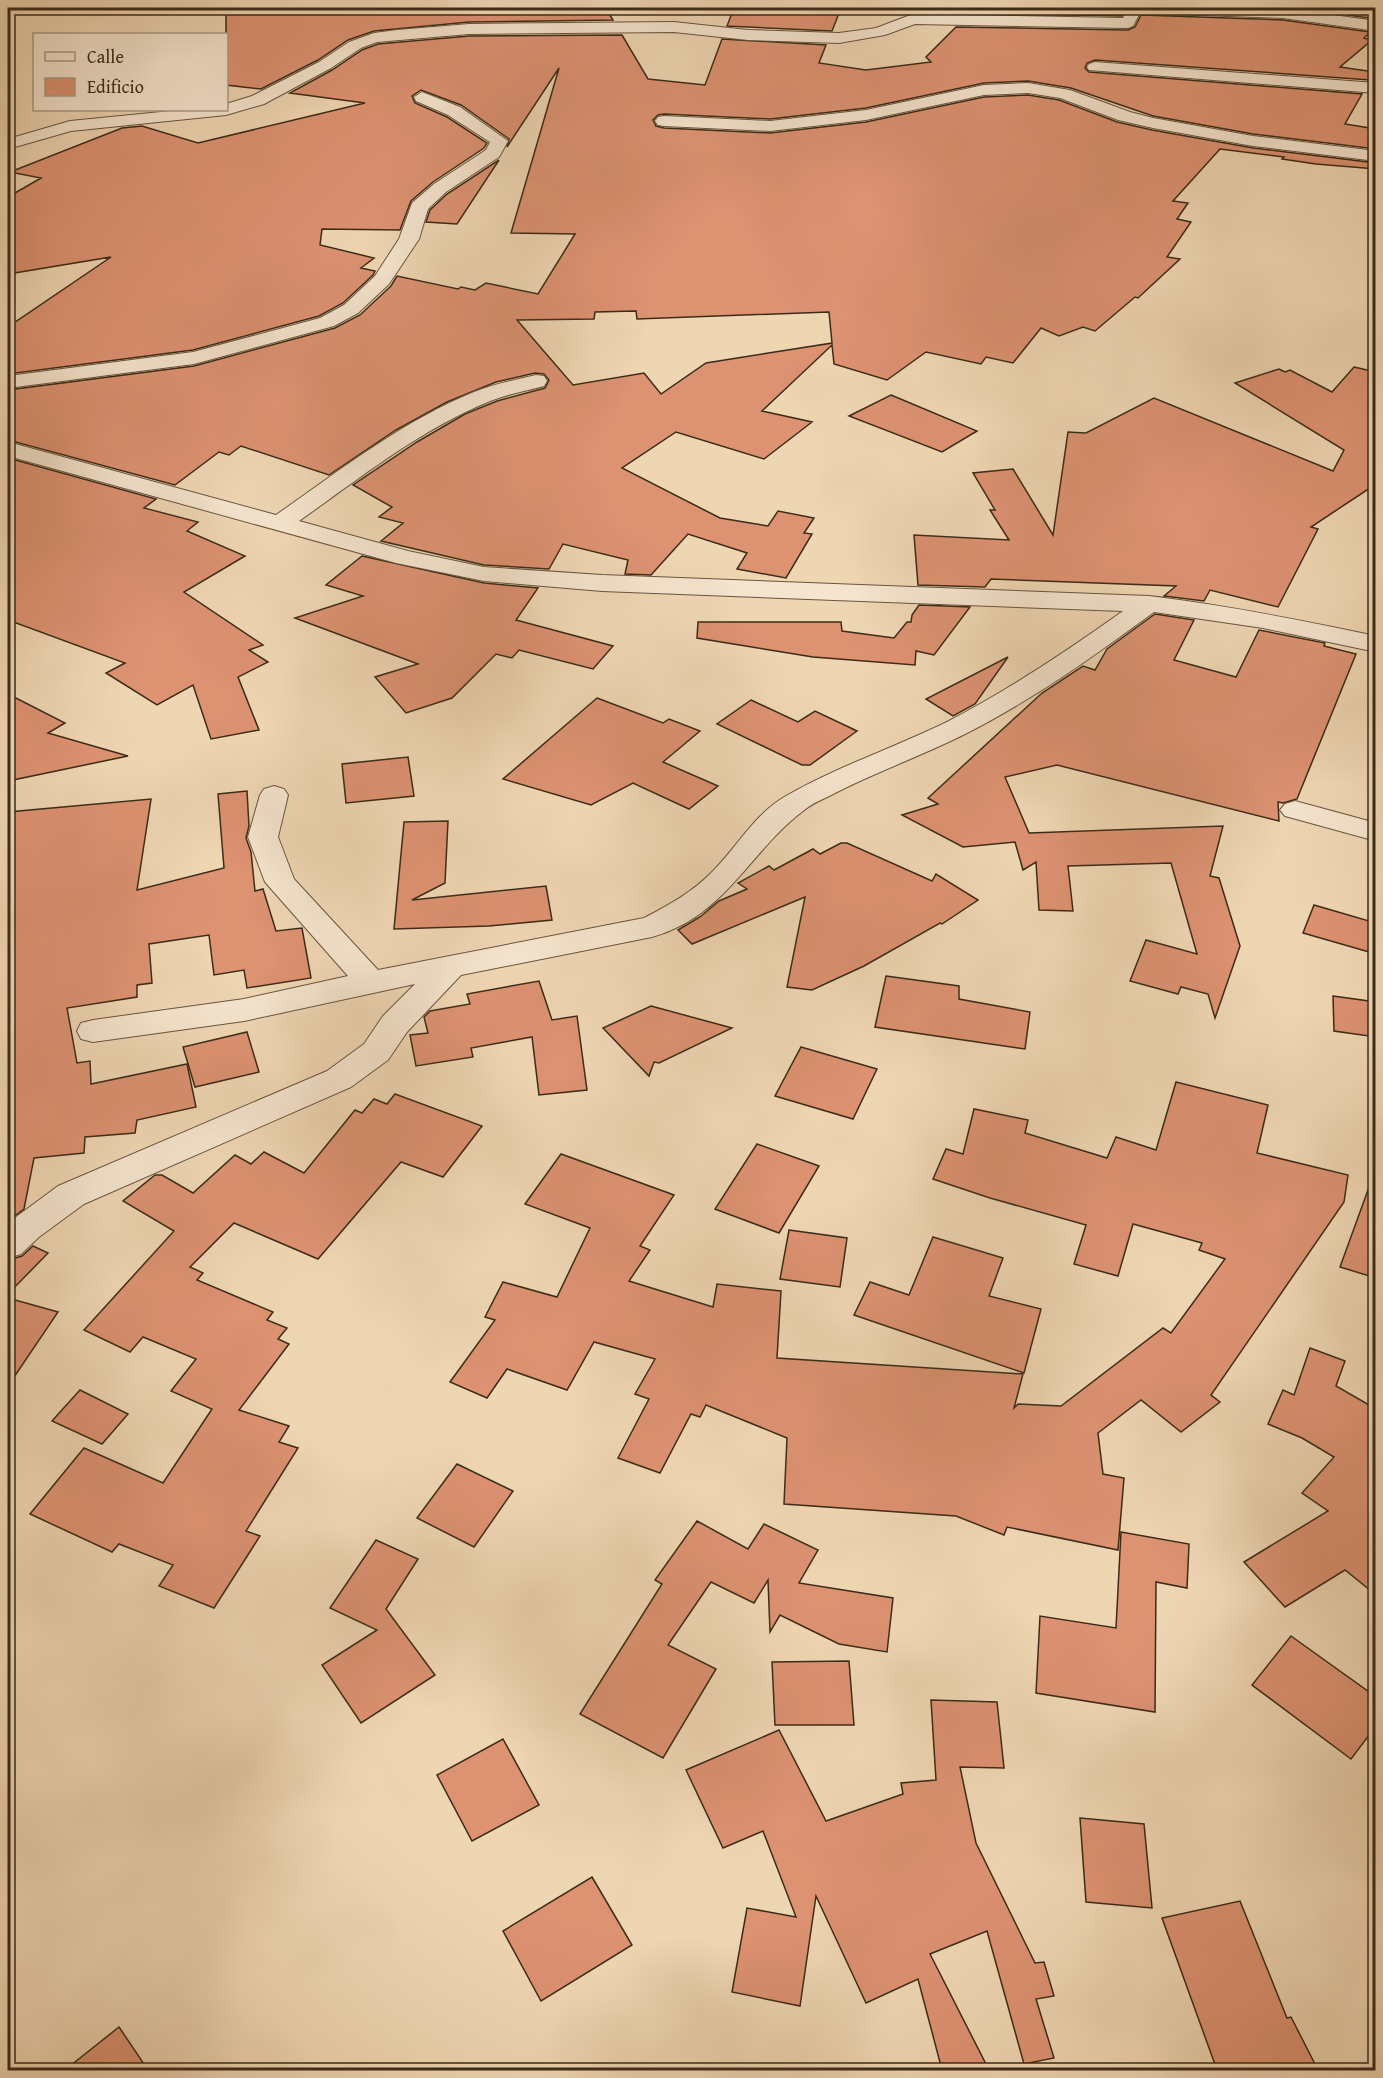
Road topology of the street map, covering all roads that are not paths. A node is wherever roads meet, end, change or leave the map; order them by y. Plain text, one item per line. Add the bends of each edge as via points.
1 (909, 8) edge
2 (1282, 10) edge
3 (936, 18) junction
4 (1376, 26) edge
5 (1095, 67) dead end
6 (1376, 88) edge
7 (423, 97) dead end
8 (228, 108) edge
9 (208, 111) edge
10 (664, 121) dead end
11 (8, 144) edge
12 (1376, 156) edge
13 (536, 381) dead end
14 (8, 382) edge
15 (8, 449) edge
16 (281, 523) junction
17 (1149, 604) junction
18 (1376, 644) edge
19 (274, 795) dead end
20 (1295, 810) dead end
21 (1376, 832) edge
22 (451, 966) junction
23 (372, 981) junction
24 (93, 1031) dead end
25 (8, 1244) edge

1 - 3 street
2 - 3 street via 1135,8 1128,23
2 - 4 street
3 - 8 street via 913,19 879,32 839,38 674,27 469,29 397,35 355,45 258,100
5 - 6 street
7 - 14 street via 454,111 499,141 493,153 419,207 409,239 382,280 351,309 327,322 194,358
9 - 11 street via 70,126
10 - 12 street via 770,126 866,115 984,90 1028,88 1064,94 1153,123 1253,141
13 - 16 street via 477,399 444,416
15 - 16 street
16 - 17 street via 405,558 539,580
17 - 18 street via 1273,621
17 - 22 street via 1062,667 1010,698 956,728 794,803 756,837 723,879 694,905 652,927
19 - 23 street via 262,837 279,882
20 - 21 street
22 - 23 street
22 - 25 street via 394,1024 376,1052 339,1079 70,1195
23 - 24 street via 244,1010

